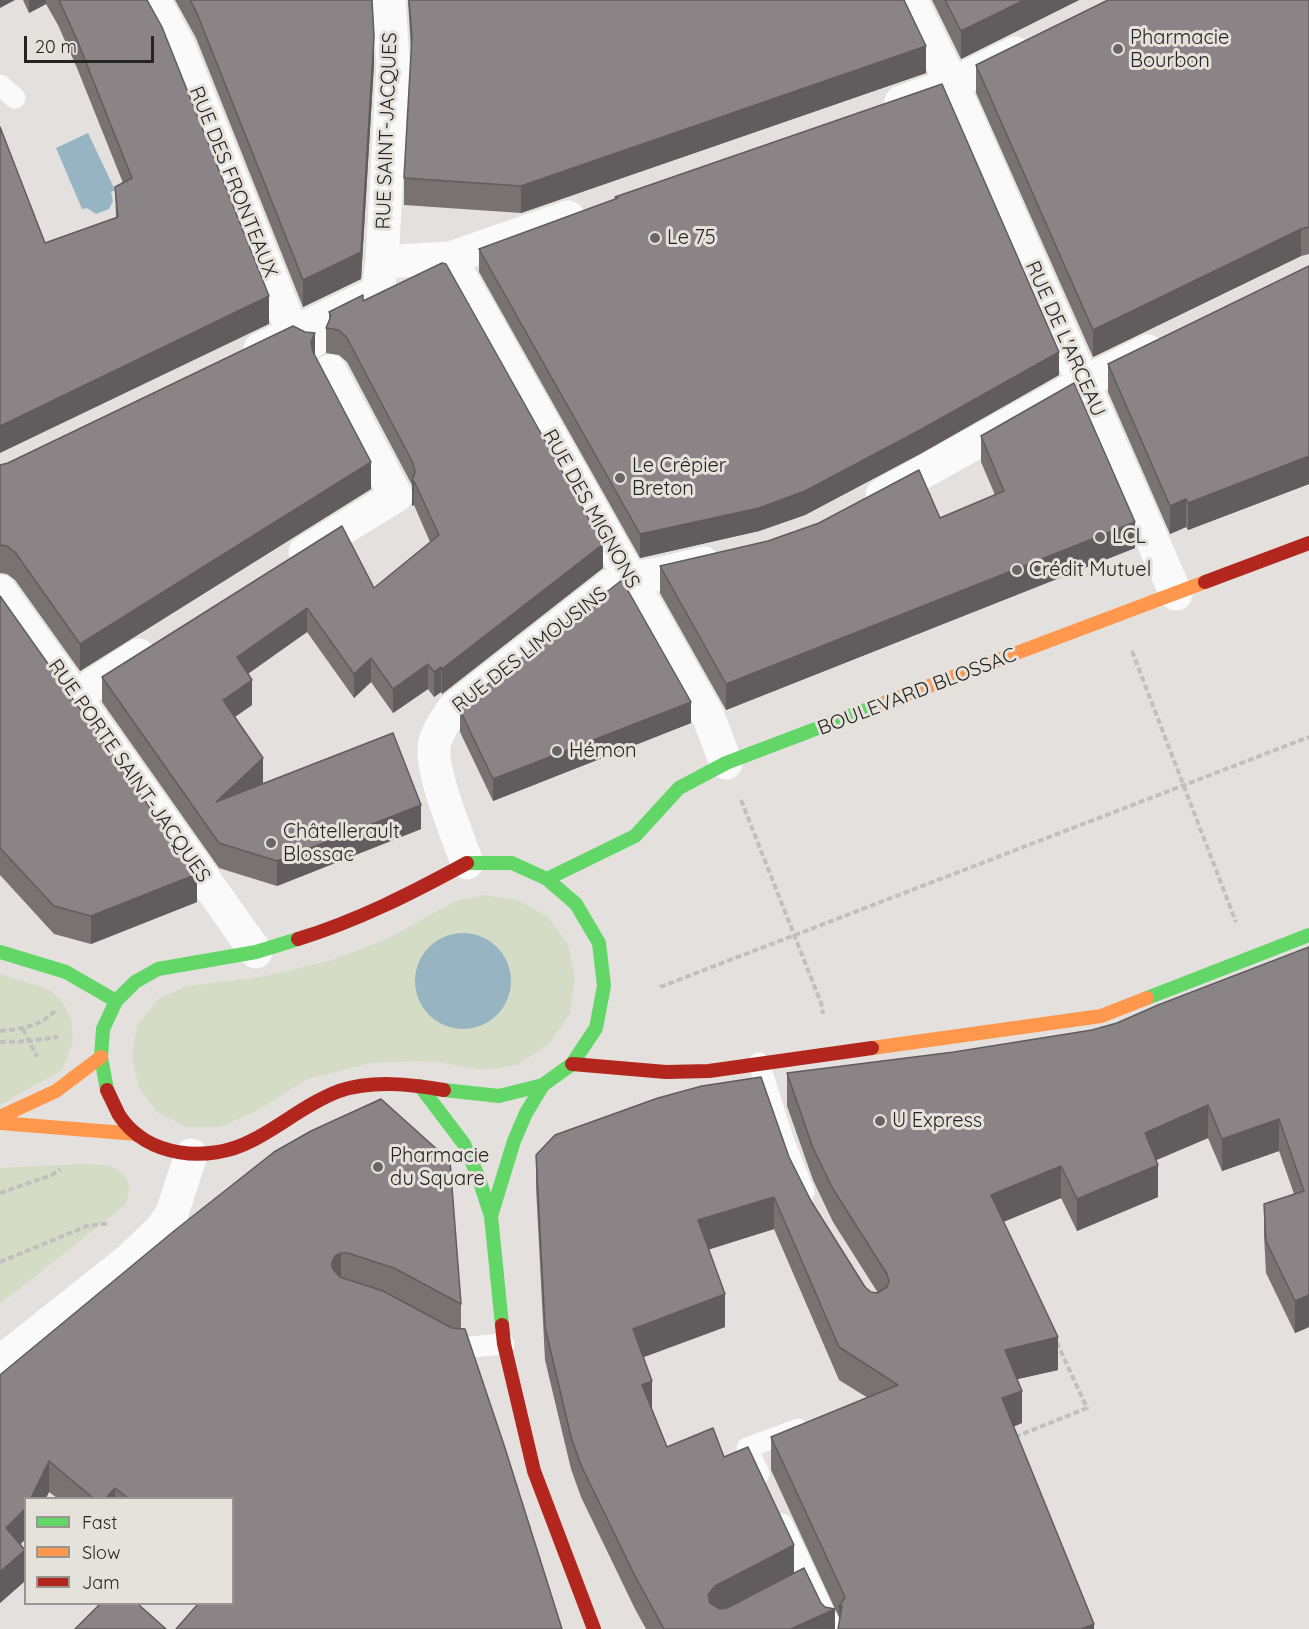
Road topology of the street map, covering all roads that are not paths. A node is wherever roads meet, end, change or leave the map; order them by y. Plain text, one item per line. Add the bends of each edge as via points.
1 (154, 0) edge
2 (389, 0) edge
3 (911, 0) edge
4 (1042, 39) edge
5 (952, 84) junction
6 (874, 111) edge
7 (595, 208) edge
8 (450, 258) junction
9 (382, 262) junction
10 (304, 338) junction
11 (1170, 341) edge
12 (230, 363) edge
13 (330, 371) dead end
14 (1085, 382) junction
15 (855, 509) edge
16 (1309, 543) edge
17 (731, 557) edge
18 (275, 570) edge
19 (629, 578) junction
20 (0, 591) edge
21 (1176, 594) junction
22 (162, 641) edge
23 (76, 696) junction
24 (726, 763) junction
25 (467, 863) junction
26 (547, 879) junction
27 (1309, 935) edge
28 (0, 952) edge
29 (256, 952) junction
30 (116, 1001) junction
31 (101, 1057) junction
32 (759, 1063) junction
33 (572, 1064) junction
34 (543, 1085) junction
35 (420, 1086) junction
36 (0, 1117) edge
37 (0, 1123) edge
38 (137, 1134) junction
39 (191, 1155) junction
40 (814, 1211) edge
41 (491, 1216) junction
42 (427, 1332) edge
43 (504, 1344) junction
44 (0, 1362) edge
45 (813, 1423) edge
46 (766, 1490) edge
47 (776, 1510) edge
48 (810, 1583) junction
49 (790, 1593) edge
50 (594, 1629) edge
51 (832, 1629) edge

1 - 10 street, RUE DES FRONTEAUX via 179,47
2 - 9 street, RUE SAINT-JACQUES via 393,63
3 - 5 street, RUE DE L'ARCEAU
4 - 5 street
5 - 6 street
5 - 14 street, RUE DE L'ARCEAU
7 - 8 street
8 - 9 street
8 - 19 street, RUE DES MIGNONS
9 - 10 street, RUE SAINT-JACQUES via 378,292
10 - 12 street
11 - 14 street
13 - 18 street via 396,496
14 - 15 street
14 - 21 street, RUE DE L'ARCEAU
16 - 21 main road, BOULEVARD BLOSSAC
17 - 19 street, RUE DES LIMOUSINS
19 - 24 street, RUE DES MIGNONS via 708,716
19 - 25 street, RUE DES LIMOUSINS via 610,586 452,710 441,726 434,746 435,766
20 - 23 street, RUE PORTE SAINT-JACQUES
21 - 24 main road, BOULEVARD BLOSSAC
22 - 23 street
23 - 29 street, RUE PORTE SAINT-JACQUES
24 - 26 main road, BOULEVARD BLOSSAC via 679,788 635,836
25 - 26 main road via 512,863
25 - 29 main road via 365,915
26 - 33 main road via 576,904 599,944 604,986 596,1028
27 - 32 main road via 1101,1016
28 - 30 main road via 66,972
29 - 30 main road via 158,969 135,982
30 - 31 main road via 104,1029
31 - 36 main road via 56,1091
31 - 38 main road via 107,1090 120,1116
32 - 33 main road via 710,1071 666,1072
32 - 40 lane via 787,1148
33 - 34 main road
34 - 35 main road via 499,1096
34 - 41 main road via 514,1141
35 - 39 main road via 378,1084 340,1091 250,1142 224,1151
35 - 41 main road via 464,1144
37 - 38 main road
38 - 39 main road via 166,1150
39 - 44 street via 172,1213 162,1228 129,1260
41 - 43 main road
42 - 43 lane via 458,1348
43 - 50 main road via 534,1471
45 - 46 lane via 747,1448
47 - 48 lane
48 - 49 lane
48 - 51 lane

